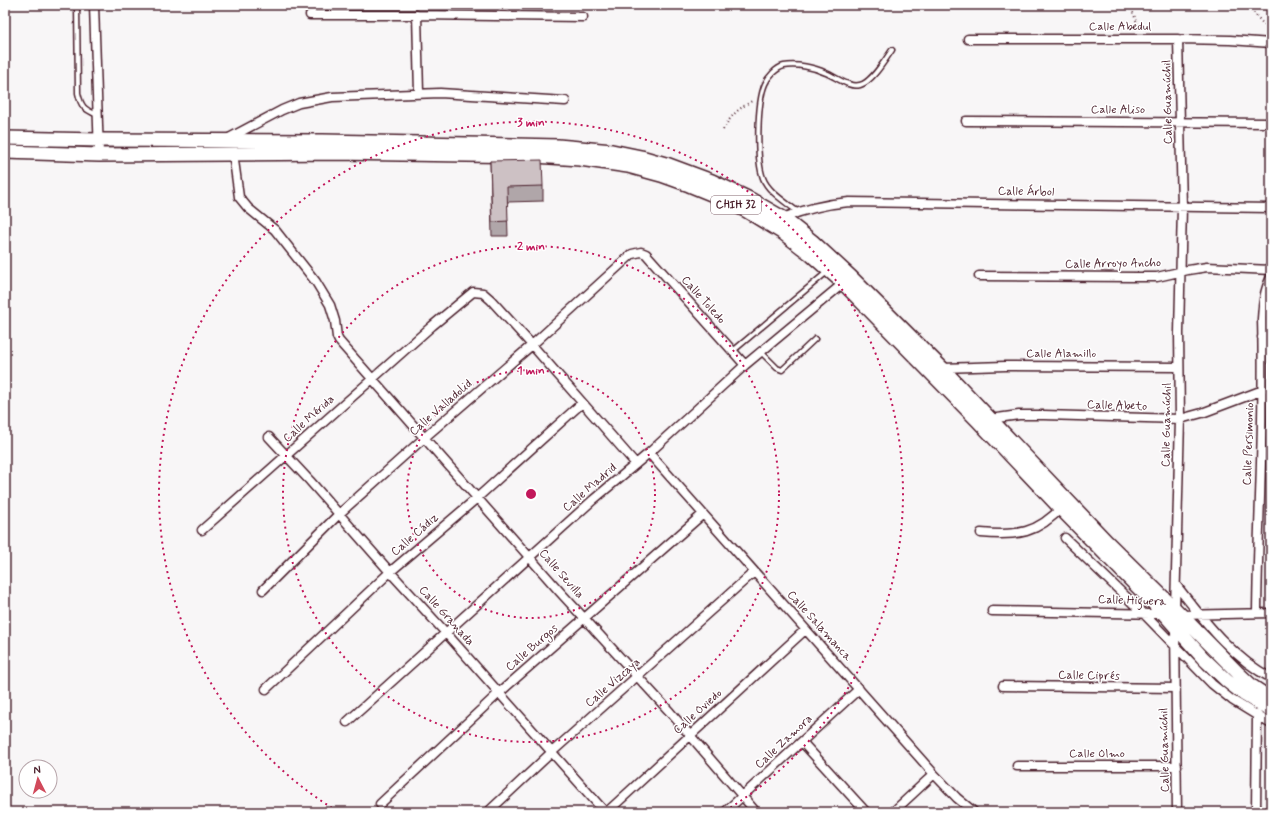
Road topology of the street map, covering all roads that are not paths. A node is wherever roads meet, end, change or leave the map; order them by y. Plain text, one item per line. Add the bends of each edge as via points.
1 (77, 5) edge
2 (94, 5) edge
3 (310, 14) dead end
4 (417, 15) junction
5 (583, 17) dead end
6 (968, 39) dead end
7 (1178, 39) junction
8 (1271, 43) edge
9 (892, 50) dead end
10 (419, 93) junction
11 (565, 101) dead end
12 (97, 115) junction
13 (966, 121) dead end
14 (1180, 122) junction
15 (1271, 124) edge
16 (5, 138) edge
17 (98, 140) junction
18 (227, 140) junction
19 (5, 152) edge
20 (233, 153) junction
21 (98, 155) junction
22 (1182, 207) junction
23 (1271, 208) edge
24 (798, 212) junction
25 (783, 218) junction
26 (641, 252) joint
27 (829, 270) junction
28 (1271, 270) edge
29 (1181, 272) junction
30 (979, 276) dead end
31 (1271, 277) edge
32 (847, 280) junction
33 (1262, 337) junction
34 (815, 339) dead end
35 (1271, 339) edge
36 (532, 345) junction
37 (732, 351) junction
38 (760, 352) junction
39 (745, 365) junction
40 (1179, 366) junction
41 (942, 368) junction
42 (372, 379) junction
43 (1263, 390) junction
44 (582, 403) junction
45 (990, 418) junction
46 (1180, 419) junction
47 (269, 437) dead end
48 (424, 438) junction
49 (649, 453) junction
50 (287, 455) junction
51 (636, 464) junction
52 (477, 498) junction
53 (1065, 505) junction
54 (339, 514) junction
55 (703, 514) junction
56 (202, 530) dead end
57 (982, 533) dead end
58 (1065, 538) dead end
59 (530, 557) junction
60 (390, 572) junction
61 (754, 572) junction
62 (1176, 585) junction
63 (263, 590) dead end
64 (992, 611) dead end
65 (1143, 613) junction
66 (1257, 613) junction
67 (1271, 613) edge
68 (1200, 615) junction
69 (1174, 616) junction
70 (585, 619) junction
71 (806, 630) junction
72 (446, 633) junction
73 (1175, 646) junction
74 (638, 677) junction
75 (1271, 678) edge
76 (1003, 686) dead end
77 (1176, 688) junction
78 (266, 689) dead end
79 (859, 689) junction
80 (499, 693) junction
81 (1258, 697) junction
82 (1271, 699) edge
83 (1271, 711) edge
84 (1257, 717) junction
85 (347, 722) dead end
86 (1271, 724) edge
87 (690, 736) junction
88 (802, 742) junction
89 (552, 752) junction
90 (1017, 766) dead end
91 (1177, 766) junction
92 (934, 774) junction
93 (742, 796) junction
94 (380, 804) dead end
95 (488, 812) edge
96 (606, 812) edge
97 (725, 812) edge
98 (756, 812) edge
99 (866, 812) edge
100 (893, 812) edge
101 (974, 812) edge
102 (1177, 812) edge
103 (1256, 812) edge

1 - 12 lane via 78,93 80,103 85,109
2 - 12 street
3 - 4 street
4 - 5 street
4 - 10 street
6 - 7 street, Calle Abedul
7 - 8 street, Calle Abedul
7 - 14 street, Calle Guamúchil
9 - 24 lane via 878,70 862,85 849,84 813,68 794,66 783,66 772,73 765,83 761,96 759,150 762,178 770,189
10 - 11 street
10 - 18 street via 314,99 282,110
12 - 17 street
13 - 14 street, Calle Aliso
14 - 15 street, Calle Aliso
14 - 22 street, Calle Guamúchil
16 - 17 main road, CHIH 32
17 - 18 main road, CHIH 32
17 - 21 street
18 - 25 main road, CHIH 32 via 483,143 565,146 612,151 693,173
19 - 21 main road, CHIH 32
20 - 21 main road, CHIH 32
20 - 27 main road, CHIH 32 via 535,156 628,166 690,185 745,210 789,237
20 - 42 street, Calle Sevilla via 240,198 275,230 316,282 330,305 337,336
22 - 23 street, Calle Árbol
22 - 24 street, Calle Árbol via 850,202 828,204
22 - 29 street, Calle Guamúchil
24 - 25 street, Calle Árbol
25 - 32 main road, CHIH 32 via 812,241
26 - 36 street, Calle Valladolid via 628,257
26 - 37 street, Calle Toledo
27 - 32 main road, CHIH 32
27 - 37 lane
28 - 29 street, Calle Arroyo Ancho via 1207,267
29 - 30 street, Calle Arroyo Ancho via 1150,277
29 - 40 street, Calle Guamúchil
31 - 33 street, Calle Persimonio via 1263,303
32 - 38 street, Calle Madrid
32 - 41 main road, CHIH 32
32 - 53 main road, CHIH 32 via 978,421
33 - 35 street
33 - 43 street, Calle Persimonio
34 - 38 lane via 782,370
36 - 42 street, Calle Mérida via 491,300 483,293 473,292
36 - 44 street
36 - 48 street, Calle Valladolid
37 - 39 street, Calle Toledo
38 - 39 street, Calle Madrid
39 - 49 street, Calle Madrid
40 - 41 street, Calle Alamillo
40 - 46 street, Calle Guamúchil
41 - 45 main road, CHIH 32
42 - 48 street, Calle Sevilla
42 - 50 street, Calle Mérida
43 - 46 street, Calle Abeto
43 - 66 street, Calle Persimonio
44 - 51 street
44 - 52 street, Calle Cádiz
45 - 46 street, Calle Abeto via 1044,415
45 - 53 main road, CHIH 32
46 - 62 street, Calle Guamúchil
47 - 50 street, Calle Granada
48 - 52 street, Calle Sevilla
48 - 54 street, Calle Valladolid
49 - 51 street, Calle Madrid
49 - 55 street, Calle Salamanca
50 - 54 street, Calle Granada
50 - 56 street, Calle Mérida
51 - 59 street, Calle Madrid
52 - 59 street, Calle Sevilla
52 - 60 street, Calle Cádiz
53 - 57 street via 1043,524 1022,533
53 - 69 main road, CHIH 32 via 1107,542
54 - 60 street, Calle Granada
54 - 63 street, Calle Valladolid
55 - 61 street, Calle Salamanca
55 - 70 street, Calle Burgos
58 - 65 street
59 - 70 street, Calle Sevilla
59 - 72 street, Calle Madrid
60 - 72 street, Calle Granada
60 - 78 street, Calle Cádiz
61 - 71 street, Calle Salamanca
61 - 74 street, Calle Vizcaya
62 - 68 street
62 - 69 street, Calle Guamúchil
64 - 65 street, Calle Higuera
65 - 69 street, Calle Higuera
65 - 73 street
66 - 67 street, Calle Higuera
66 - 68 street, Calle Higuera
68 - 69 street, Calle Higuera
68 - 75 street via 1232,650
69 - 73 street, Calle Guamúchil
69 - 81 main road, CHIH 32 via 1238,674
70 - 74 street, Calle Sevilla
70 - 80 street, Calle Burgos
71 - 79 street, Calle Salamanca
71 - 87 street, Calle Oviedo
72 - 80 street, Calle Granada
72 - 85 street, Calle Madrid
73 - 77 street, Calle Guamúchil
73 - 84 street via 1212,684
74 - 87 street, Calle Sevilla
74 - 89 street, Calle Vizcaya
76 - 77 street, Calle Ciprés
77 - 91 street, Calle Guamúchil
79 - 88 street, Calle Zamora
79 - 92 street, Calle Salamanca
80 - 89 street, Calle Granada
80 - 94 street, Calle Burgos
81 - 82 main road, CHIH 32
81 - 83 main road, CHIH 32
81 - 84 street
84 - 86 street
84 - 103 street
87 - 93 street, Calle Sevilla
87 - 96 street, Calle Oviedo
88 - 93 street, Calle Zamora
88 - 99 street
89 - 95 street, Calle Vizcaya
89 - 96 street, Calle Granada
90 - 91 street, Calle Olmo
91 - 102 street, Calle Guamúchil
92 - 100 street
92 - 101 street, Calle Salamanca
93 - 97 street, Calle Zamora
93 - 98 street, Calle Sevilla

